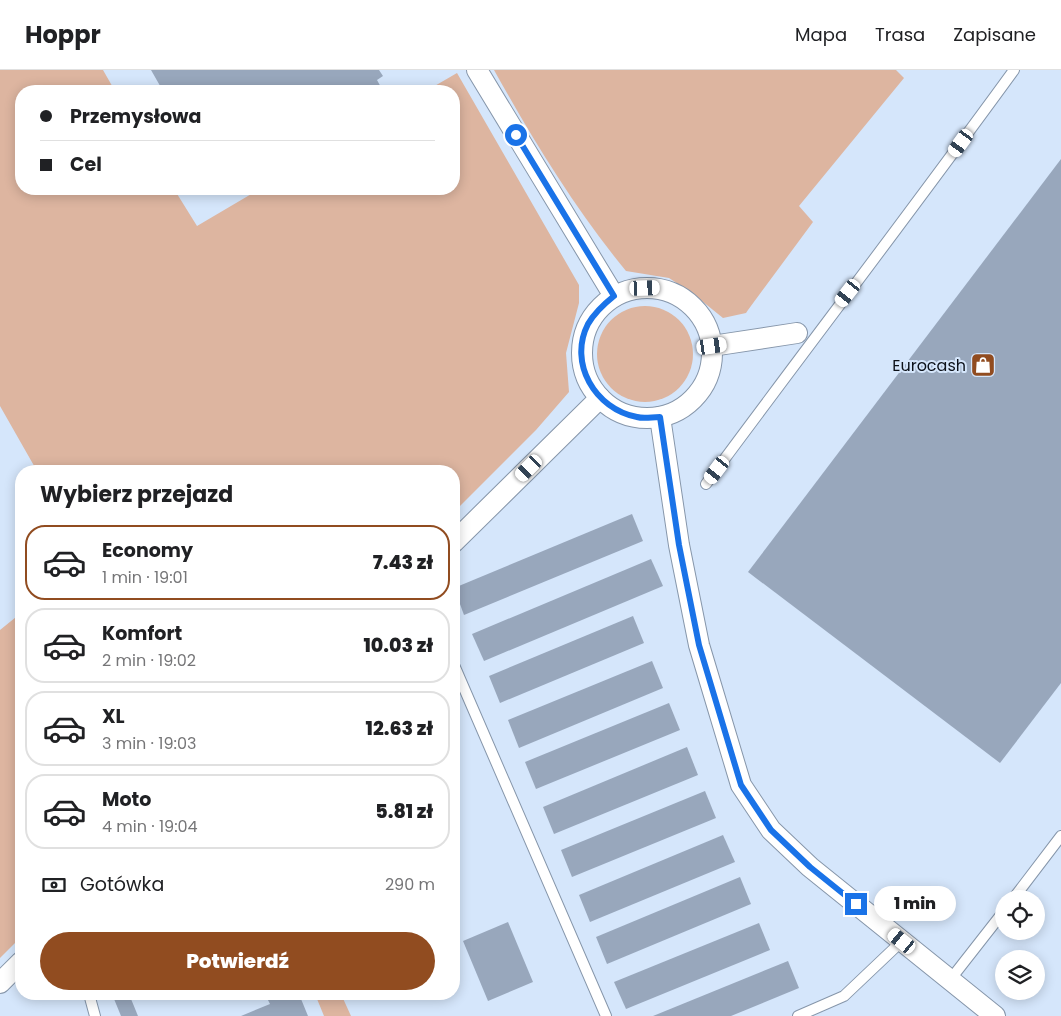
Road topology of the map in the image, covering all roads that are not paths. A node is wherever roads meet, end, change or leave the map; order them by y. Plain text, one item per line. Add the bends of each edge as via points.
1 (477, 70) edge
2 (1014, 70) edge
3 (614, 296) junction
4 (805, 336) junction
5 (712, 346) junction
6 (600, 398) junction
7 (660, 417) junction
8 (706, 484) dead end
9 (460, 536) edge
10 (460, 679) edge
11 (1061, 836) edge
12 (1020, 890) edge
13 (995, 922) edge
14 (902, 941) junction
15 (15, 968) edge
16 (950, 980) junction
17 (0, 983) edge
18 (91, 1000) edge
19 (95, 1016) edge
20 (606, 1016) edge
21 (798, 1016) edge
22 (994, 1016) edge

1 - 3 street
2 - 4 lane via 919,201
3 - 5 street via 634,288 656,288 676,294 694,307 706,325
3 - 6 street via 598,308 582,344 582,364 588,382
4 - 5 street
4 - 8 lane
5 - 7 street via 711,365 705,383 693,399
6 - 7 street via 617,411 638,418
6 - 9 street
7 - 14 street via 679,545 699,645 741,785 771,830 810,867
10 - 20 lane
11 - 12 lane
13 - 16 lane
14 - 16 street
14 - 21 lane via 844,996
15 - 17 street
16 - 22 street
18 - 19 lane

